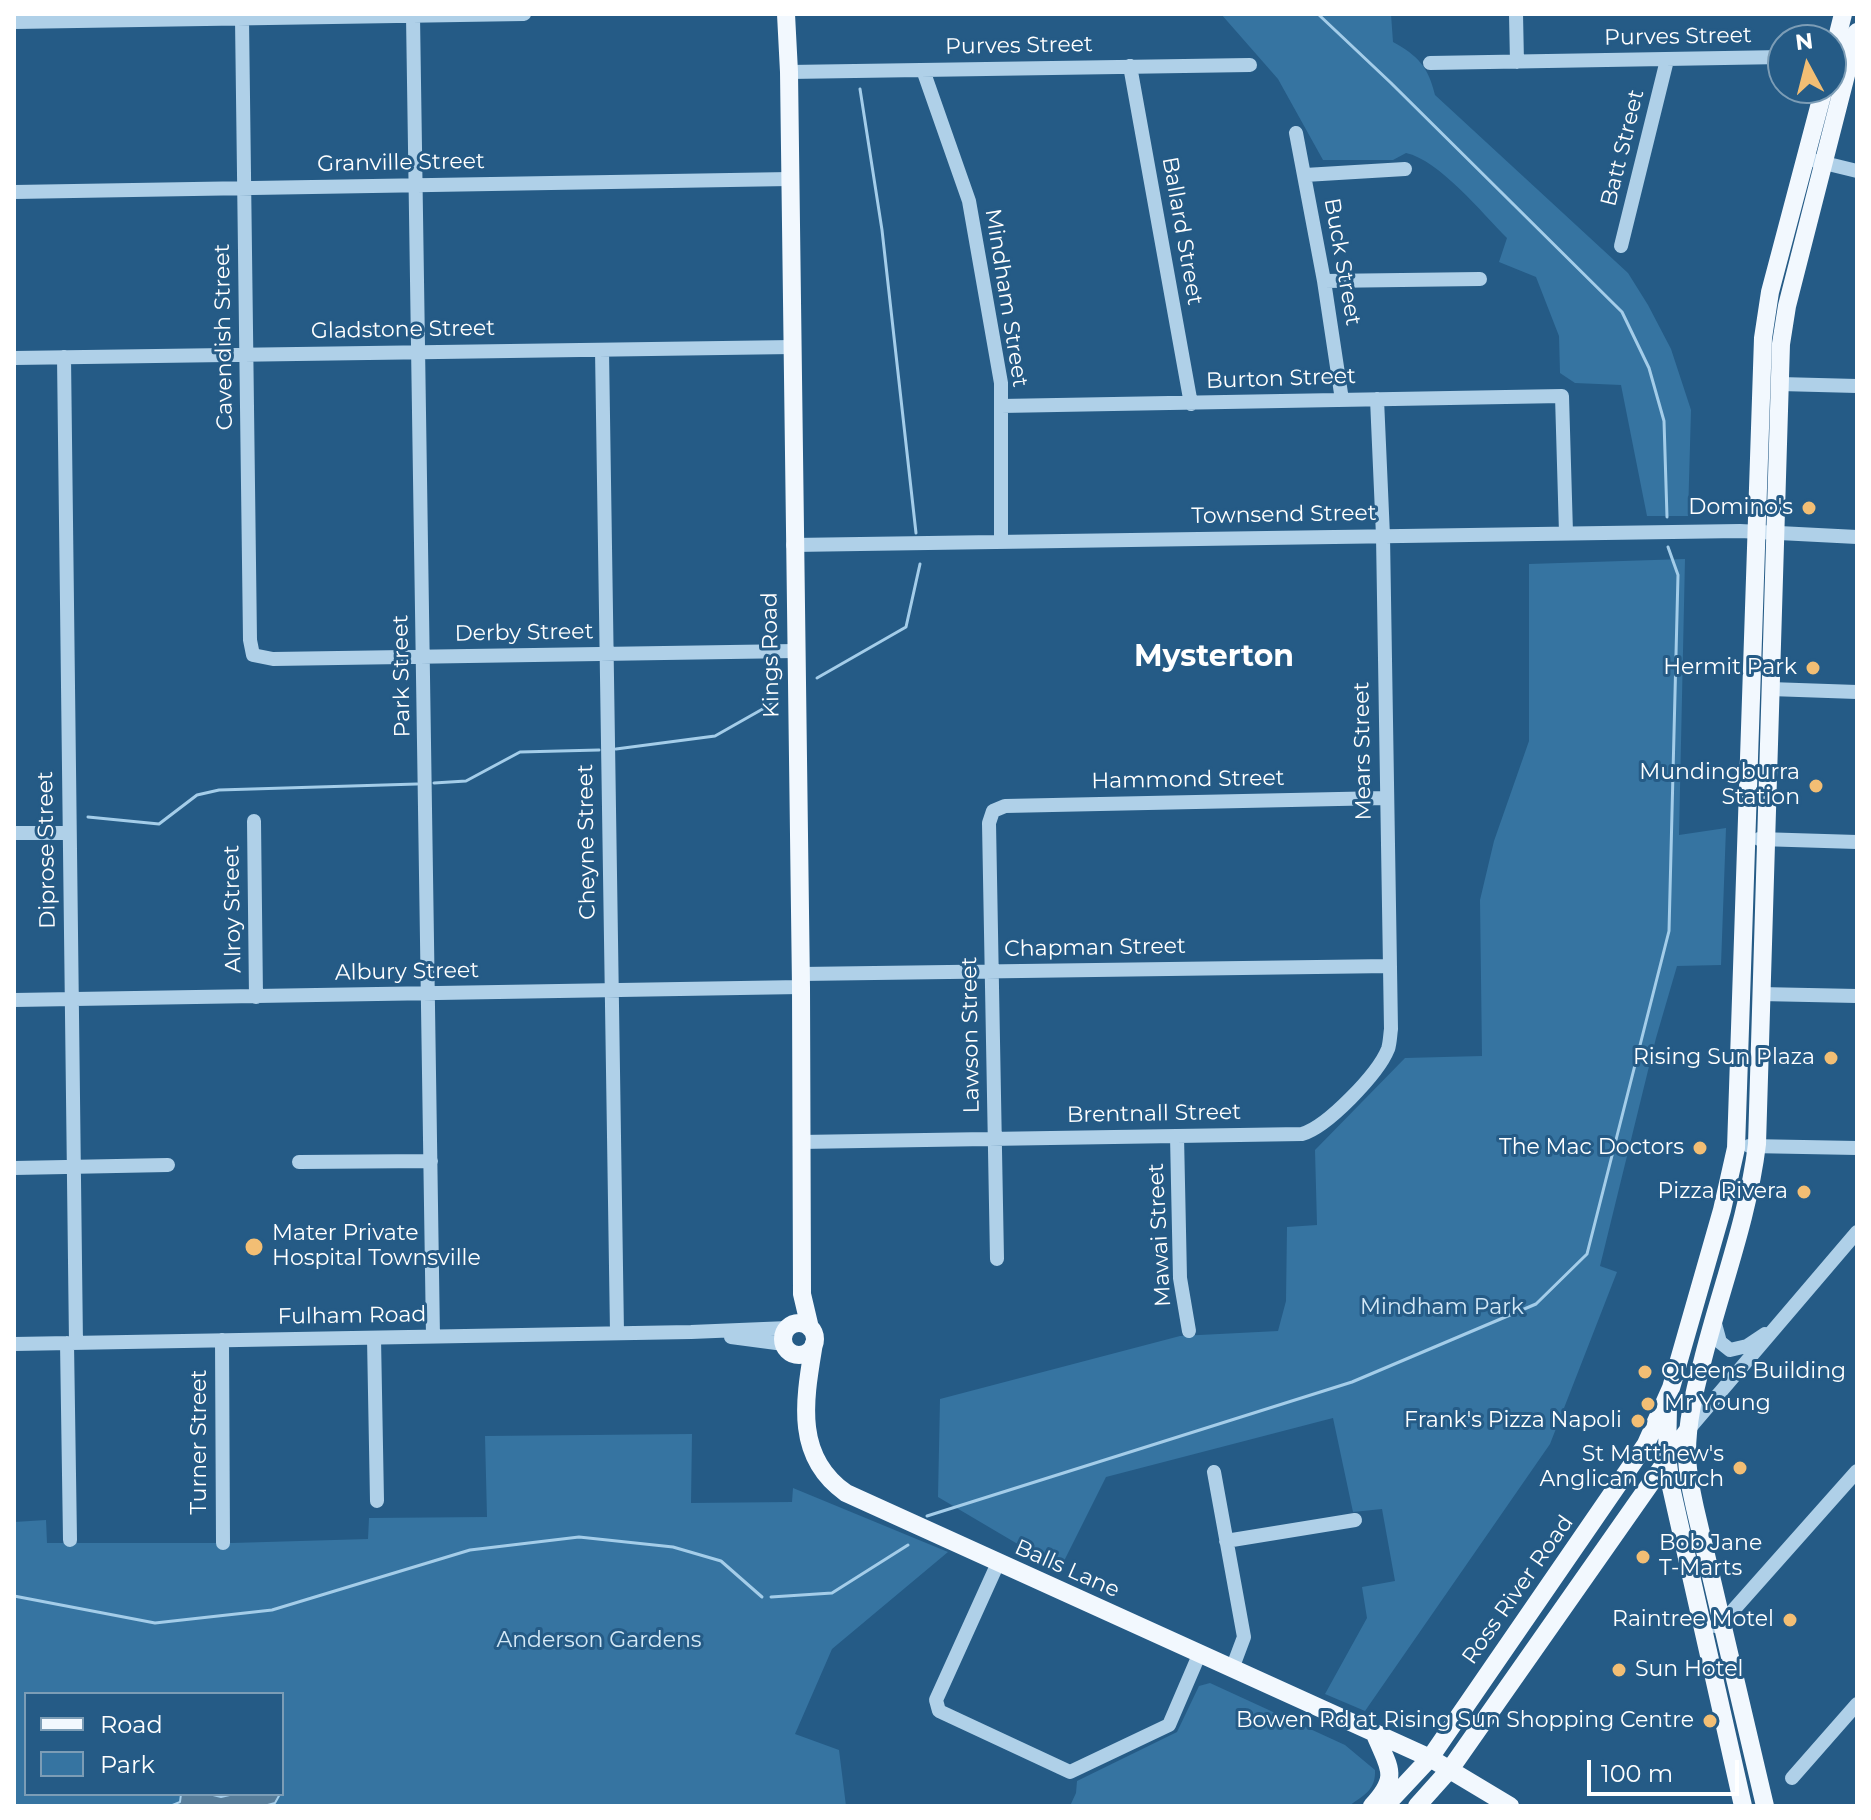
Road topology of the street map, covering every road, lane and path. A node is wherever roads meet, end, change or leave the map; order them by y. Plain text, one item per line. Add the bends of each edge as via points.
1 (493, 14) edge
2 (524, 14) edge
3 (786, 14) edge
4 (1516, 14) edge
5 (311, 16) edge
6 (413, 16) edge
7 (149, 17) edge
8 (242, 19) junction
9 (14, 22) edge
10 (1767, 57) edge
11 (1667, 60) junction
12 (1517, 62) junction
13 (1430, 63) dead end
14 (1250, 65) dead end
15 (1130, 66) junction
16 (923, 70) junction
17 (789, 72) junction
18 (1819, 104) edge
19 (1831, 104) edge
20 (1296, 133) dead end
21 (1804, 158) junction
22 (1824, 163) junction
23 (1405, 169) dead end
24 (1857, 171) edge
25 (1305, 175) junction
26 (790, 179) junction
27 (415, 184) junction
28 (245, 188) junction
29 (14, 192) edge
30 (1621, 246) dead end
31 (1480, 279) dead end
32 (1324, 281) junction
33 (793, 347) junction
34 (602, 350) junction
35 (419, 352) junction
36 (247, 354) junction
37 (64, 357) junction
38 (14, 358) edge
39 (1780, 384) junction
40 (1857, 386) edge
41 (1377, 399) junction
42 (1342, 400) junction
43 (1191, 404) junction
44 (1001, 406) junction
45 (1748, 531) junction
46 (1566, 533) junction
47 (1776, 534) junction
48 (1383, 536) junction
49 (1857, 537) edge
50 (1001, 542) junction
51 (793, 545) junction
52 (795, 651) junction
53 (606, 654) junction
54 (253, 655) joint
55 (424, 657) junction
56 (1770, 689) junction
57 (1857, 692) edge
58 (1386, 798) junction
59 (993, 811) joint
60 (254, 821) dead end
61 (14, 833) edge
62 (69, 833) junction
63 (1756, 839) junction
64 (1857, 842) edge
65 (1390, 966) junction
66 (992, 972) junction
67 (801, 980) junction
68 (612, 990) junction
69 (428, 994) junction
70 (1760, 994) junction
71 (1857, 996) edge
72 (256, 997) junction
73 (71, 999) junction
74 (14, 1000) edge
75 (1177, 1136) junction
76 (995, 1138) junction
77 (800, 1142) junction
78 (1757, 1144) junction
79 (1736, 1148) junction
80 (1857, 1148) edge
81 (431, 1161) junction
82 (299, 1162) dead end
83 (168, 1165) dead end
84 (73, 1167) junction
85 (14, 1168) edge
86 (1857, 1232) edge
87 (997, 1259) dead end
88 (1714, 1316) junction
89 (1781, 1322) junction
90 (1189, 1331) dead end
91 (617, 1333) junction
92 (433, 1336) junction
93 (796, 1336) junction
94 (374, 1338) junction
95 (222, 1340) junction
96 (71, 1343) junction
97 (14, 1344) edge
98 (1671, 1388) junction
99 (806, 1393) junction
100 (1688, 1430) junction
101 (1667, 1456) junction
102 (1857, 1471) edge
103 (1214, 1472) dead end
104 (377, 1501) dead end
105 (1632, 1508) junction
106 (1355, 1520) dead end
107 (1682, 1535) junction
108 (70, 1540) dead end
109 (1226, 1541) junction
110 (223, 1543) dead end
111 (998, 1563) junction
112 (1721, 1624) junction
113 (1703, 1629) junction
114 (1199, 1655) junction
115 (1232, 1669) junction
116 (1857, 1704) edge
117 (1374, 1732) junction
118 (1430, 1758) junction
119 (1451, 1768) junction
120 (1792, 1778) dead end
121 (1372, 1806) edge
122 (1385, 1806) edge
123 (1417, 1806) edge
124 (1510, 1806) edge
125 (1743, 1806) edge
126 (1765, 1806) edge

1 - 2 street
1 - 6 street
3 - 17 main road, Kings Road
4 - 12 street
5 - 6 street
5 - 8 street
6 - 27 street, Park Street
7 - 8 street
7 - 9 street
8 - 28 street, Cavendish Street
10 - 11 street, Purves Street
11 - 12 street, Purves Street
11 - 30 street, Batt Street
12 - 13 street, Purves Street
14 - 15 street, Purves Street
15 - 16 street, Purves Street
15 - 43 street, Ballard Street
16 - 17 street, Purves Street
16 - 44 street, Mindham Street via 969,201
17 - 26 main road, Kings Road
18 - 21 main road
19 - 22 main road
20 - 25 street, Buck Street
21 - 22 street
21 - 45 main road via 1763,338
22 - 24 street
22 - 39 main road via 1787,306
23 - 25 street
25 - 32 street, Buck Street
26 - 27 street, Granville Street
26 - 33 main road, Kings Road
27 - 28 street, Granville Street
27 - 35 street, Park Street
28 - 29 street, Granville Street
28 - 36 street, Cavendish Street
31 - 32 street
32 - 42 street, Buck Street
33 - 34 street, Gladstone Street
33 - 51 main road, Kings Road
34 - 35 street, Gladstone Street
34 - 53 street, Cheyne Street
35 - 36 street, Gladstone Street
35 - 55 street, Park Street
36 - 37 street, Gladstone Street
36 - 54 street, Cavendish Street
37 - 38 street, Gladstone Street
37 - 62 street, Diprose Street
39 - 40 street
39 - 47 main road
41 - 42 street, Burton Street
41 - 46 street, Burton Street via 1562,396
41 - 48 street, Mears Street
42 - 43 street, Burton Street
43 - 44 street, Burton Street
44 - 50 street, Mindham Street
45 - 46 street, Townsend Street
45 - 47 street, Townsend Street
45 - 63 main road
46 - 48 street, Townsend Street
47 - 49 street, Townsend Street
47 - 56 main road
48 - 50 street, Townsend Street
48 - 58 street, Mears Street
50 - 51 street, Townsend Street
51 - 52 main road, Kings Road
52 - 53 street, Derby Street
52 - 67 main road, Kings Road
53 - 55 street, Derby Street
53 - 68 street, Cheyne Street
54 - 55 street, Derby Street
55 - 69 street, Park Street
56 - 57 street
56 - 63 main road
58 - 59 street, Hammond Street via 1005,806
58 - 65 street, Mears Street
59 - 66 street, Lawson Street
60 - 72 street, Alroy Street
61 - 62 street
62 - 73 street, Diprose Street
63 - 64 street
63 - 70 main road
63 - 79 main road
65 - 66 street, Chapman Street
65 - 75 street, Brentnall Street via 1387,1050 1323,1125 1302,1134
66 - 67 street, Chapman Street
66 - 76 street, Lawson Street
67 - 68 street, Albury Street
67 - 77 main road, Kings Road
68 - 69 street, Albury Street
68 - 91 street, Cheyne Street
69 - 72 street, Albury Street
69 - 81 street, Park Street
70 - 71 street
70 - 78 main road
72 - 73 street, Albury Street
73 - 74 street, Albury Street
73 - 84 street, Diprose Street
75 - 76 street, Brentnall Street
75 - 90 street, Mawai Street via 1180,1278
76 - 77 street, Brentnall Street
76 - 87 street, Lawson Street
77 - 93 main road, Kings Road via 802,1294
78 - 79 street
78 - 80 street
78 - 88 main road via 1747,1207
79 - 98 main road
81 - 82 street
81 - 92 street, Park Street
83 - 84 street
84 - 85 street
84 - 96 street, Diprose Street
86 - 89 street
88 - 89 street via 1720,1342 1734,1350
88 - 100 main road
89 - 100 street
91 - 92 street, Fulham Road
91 - 93 street, Fulham Road
92 - 94 street, Fulham Road
93 - 99 main road, Balls Lane
93 - 99 main road, Balls Lane
94 - 95 street, Fulham Road
94 - 104 street
95 - 96 street, Fulham Road
95 - 110 street, Turner Street
96 - 97 street, Fulham Road
96 - 108 street, Diprose Street
98 - 101 main road
98 - 118 main road, Ross River Road via 1646,1444
99 - 111 main road, Balls Lane via 812,1455 828,1479 846,1493
100 - 101 main road, Ross River Road
100 - 112 main road via 1688,1474
101 - 105 main road, Ross River Road
101 - 107 main road
102 - 112 street
103 - 109 street
105 - 107 main road via 1662,1505
105 - 119 main road, Ross River Road
106 - 109 street
107 - 113 main road
109 - 115 street via 1244,1637
111 - 114 main road, Balls Lane
111 - 114 street via 936,1700 939,1711 1070,1772 1169,1725
112 - 113 street
112 - 126 main road
113 - 125 main road
114 - 115 main road, Balls Lane
115 - 117 main road, Balls Lane
116 - 120 street
117 - 118 main road, Balls Lane
117 - 121 main road via 1391,1780
118 - 119 main road, Balls Lane
118 - 122 main road, Ross River Road
119 - 123 main road, Ross River Road
119 - 124 main road, Balls Lane

